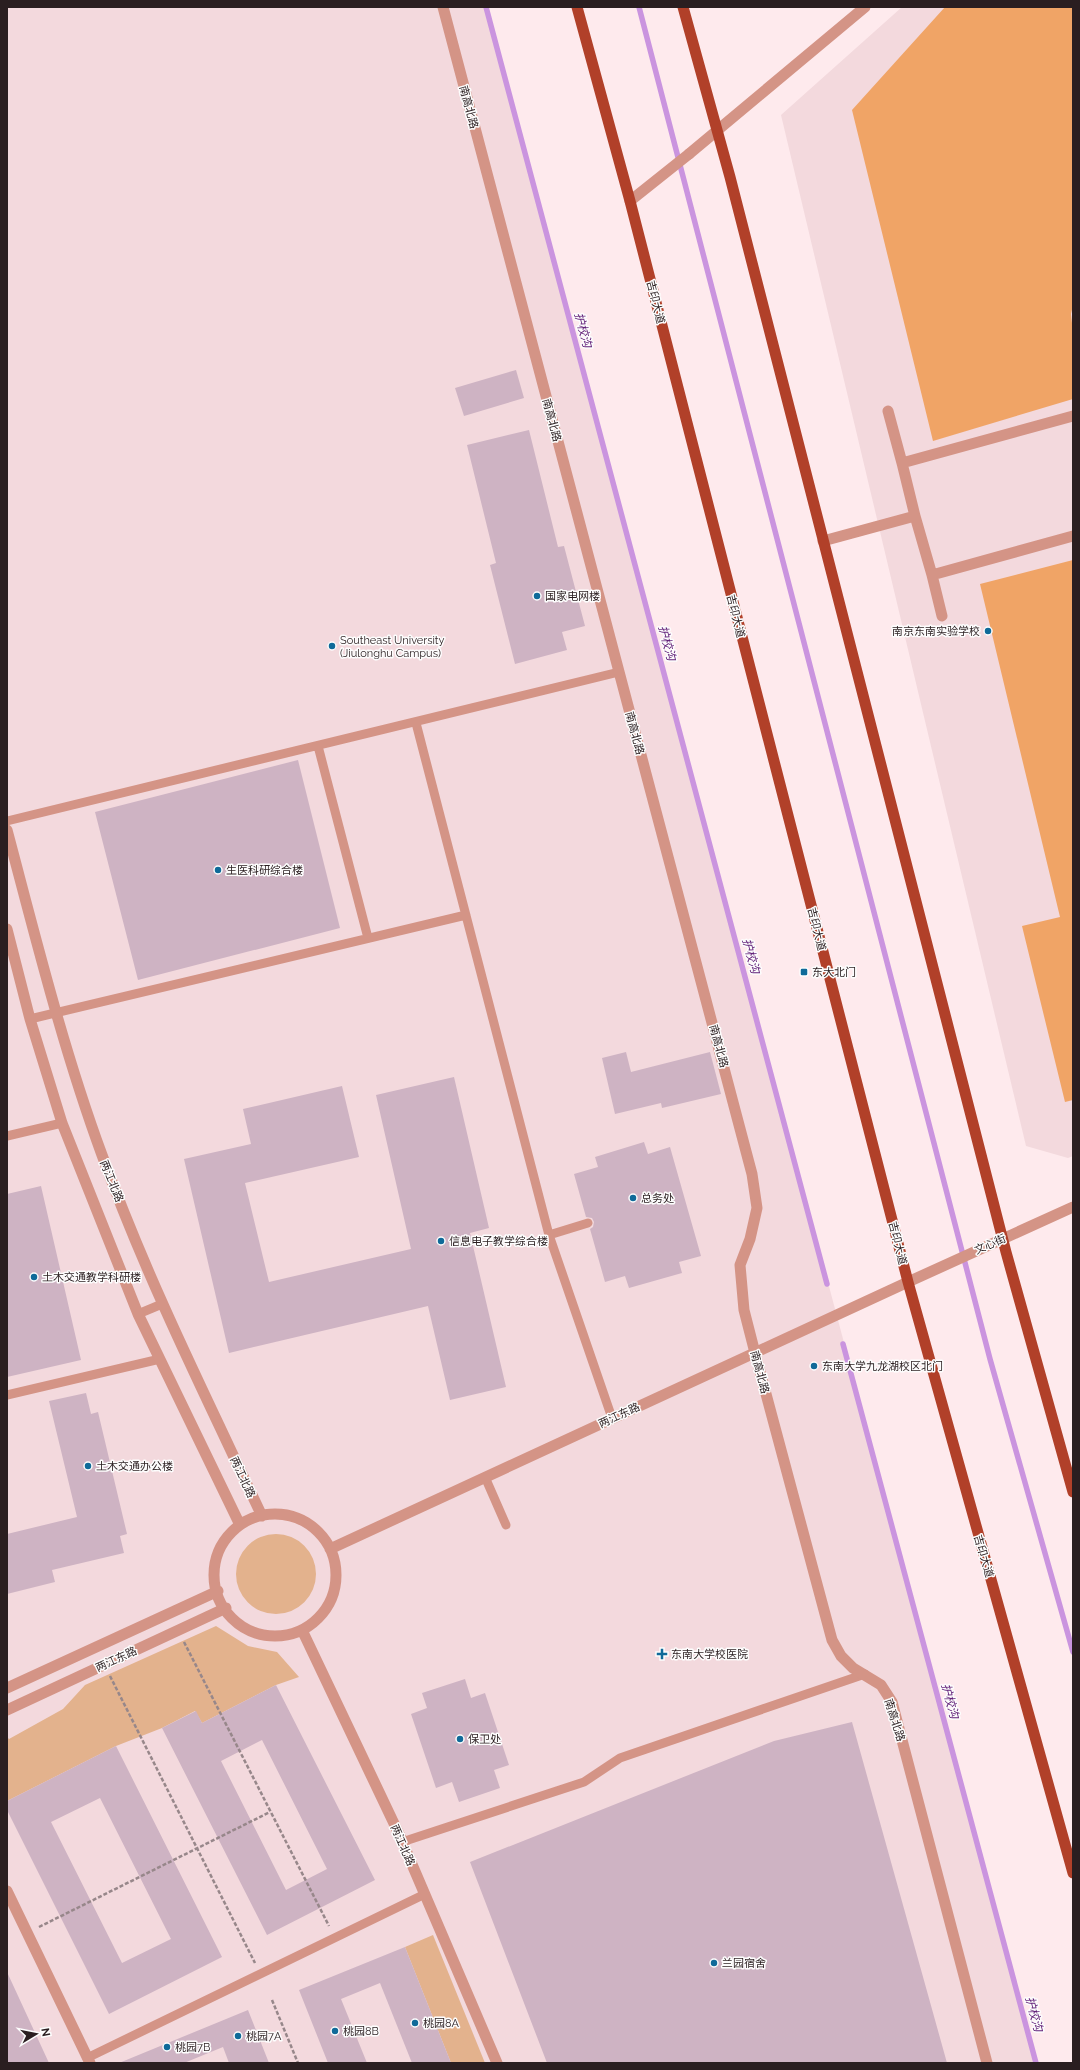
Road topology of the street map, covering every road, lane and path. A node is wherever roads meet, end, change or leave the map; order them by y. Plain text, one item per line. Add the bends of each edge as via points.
1 (443, 7) edge
2 (577, 7) edge
3 (683, 7) edge
4 (865, 7) edge
5 (717, 131) junction
6 (630, 202) junction
7 (888, 411) dead end
8 (1073, 416) edge
9 (902, 463) junction
10 (915, 516) junction
11 (1073, 536) edge
12 (823, 541) junction
13 (932, 575) junction
14 (942, 616) dead end
15 (619, 672) junction
16 (416, 723) junction
17 (318, 746) junction
18 (7, 821) edge
19 (7, 830) edge
20 (466, 915) junction
21 (7, 929) edge
22 (368, 938) junction
23 (56, 1013) junction
24 (30, 1019) junction
25 (62, 1124) junction
26 (7, 1136) edge
27 (1073, 1207) edge
28 (588, 1223) dead end
29 (549, 1235) junction
30 (1002, 1238) junction
31 (908, 1282) junction
32 (162, 1304) junction
33 (138, 1314) junction
34 (755, 1353) junction
35 (160, 1359) junction
36 (7, 1395) edge
37 (612, 1418) junction
38 (485, 1477) junction
39 (1073, 1492) edge
40 (262, 1516) junction
41 (240, 1525) junction
42 (506, 1525) dead end
43 (330, 1549) junction
44 (218, 1591) junction
45 (226, 1608) junction
46 (178, 1630) junction
47 (302, 1630) junction
48 (105, 1665) junction
49 (865, 1674) junction
50 (7, 1688) edge
51 (7, 1710) edge
52 (270, 1812) junction
53 (402, 1842) junction
54 (197, 1848) junction
55 (1073, 1873) edge
56 (7, 1891) edge
57 (425, 1894) junction
58 (11, 1910) edge
59 (27, 1933) junction
60 (334, 1938) junction
61 (261, 1974) junction
62 (272, 2000) dead end
63 (88, 2060) edge
64 (298, 2063) edge
65 (497, 2063) edge
66 (987, 2063) edge

1 - 15 street, 南高北路
2 - 6 main road, 吉印大道
3 - 5 main road
4 - 5 street
5 - 6 street
5 - 12 main road
6 - 31 main road, 吉印大道
7 - 9 street
8 - 9 street
9 - 10 street
10 - 12 street
10 - 13 street
11 - 13 street
12 - 30 main road
13 - 14 street
15 - 16 lane
15 - 34 street, 南高北路 via 752,1174 757,1208 750,1239 740,1265 744,1310
16 - 17 lane
16 - 20 lane
17 - 18 lane
17 - 22 lane
19 - 23 street, 两江北路
20 - 22 lane
20 - 29 lane
21 - 24 street, 两江北路
22 - 23 lane
23 - 24 lane
23 - 32 street, 两江北路 via 102,1155
24 - 25 street, 两江北路
25 - 26 lane
25 - 33 street, 两江北路
27 - 30 street, 文心街
28 - 29 lane
29 - 37 lane
30 - 31 street, 文心街
30 - 39 main road
31 - 34 street, 两江东路
31 - 55 main road, 吉印大道
32 - 33 lane
32 - 40 street, 两江北路
33 - 35 street, 两江北路
34 - 37 street, 两江东路
34 - 49 street, 南高北路 via 832,1640 841,1656 853,1668
35 - 36 lane
35 - 41 street, 两江北路
37 - 38 street, 两江东路
38 - 42 lane
38 - 43 street, 两江东路
40 - 41 street
40 - 43 street via 292,1516 310,1524
41 - 44 street via 222,1544 216,1563 215,1582
43 - 47 street via 336,1579 331,1600 319,1617
44 - 45 street via 220,1600
44 - 50 street, 两江东路
45 - 46 street, 两江东路
45 - 47 street via 231,1617 246,1628 264,1635 284,1635
46 - 48 street, 两江东路
46 - 52 path
47 - 53 street, 两江北路
48 - 51 street, 两江东路
48 - 54 path
49 - 53 lane via 620,1758 584,1782
49 - 66 street, 南高北路 via 881,1685 892,1702
52 - 54 path
52 - 60 path
53 - 57 street, 两江北路
54 - 59 path
54 - 61 path
56 - 58 street
57 - 60 lane
57 - 65 street, 两江北路
58 - 59 street
59 - 63 street
60 - 61 lane
61 - 63 lane
62 - 64 path

